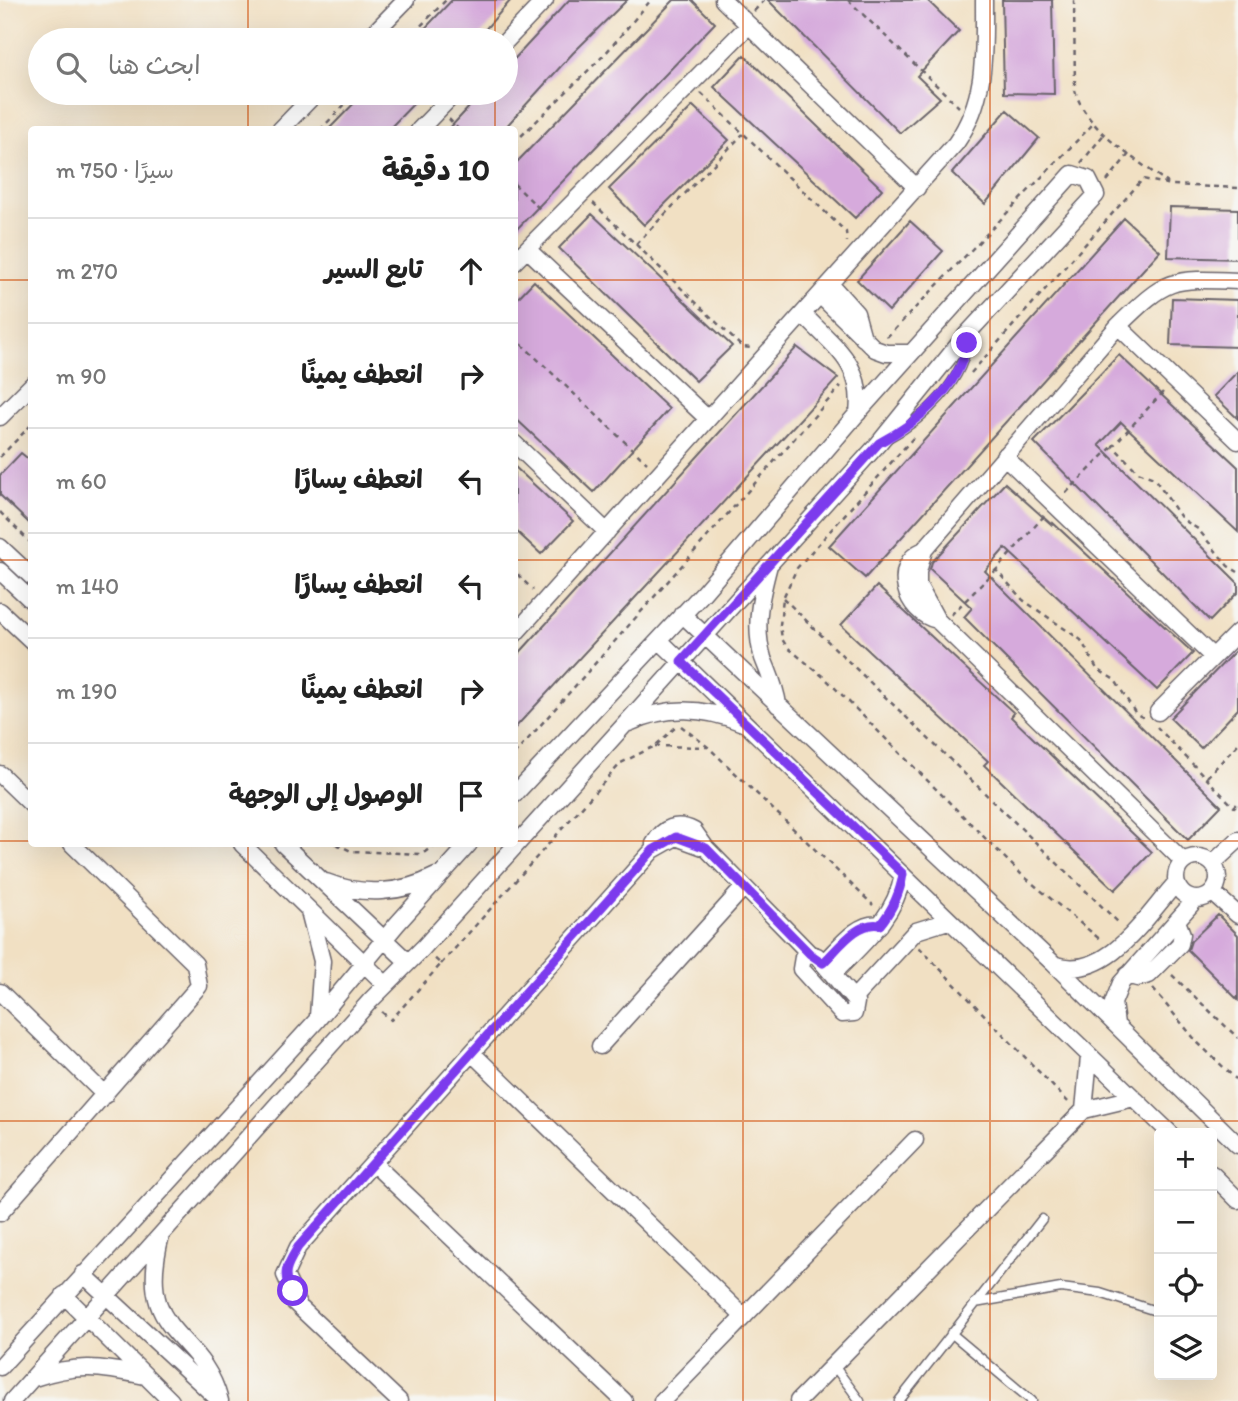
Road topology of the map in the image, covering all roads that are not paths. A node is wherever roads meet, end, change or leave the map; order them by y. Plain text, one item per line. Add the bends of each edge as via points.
1 (406, 0) edge
2 (545, 0) edge
3 (723, 0) edge
4 (972, 0) edge
5 (978, 0) edge
6 (984, 0) edge
7 (749, 25) junction
8 (379, 28) edge
9 (518, 28) edge
10 (304, 105) edge
11 (443, 105) edge
12 (284, 126) edge
13 (423, 126) edge
14 (917, 188) junction
15 (527, 249) junction
16 (518, 258) edge
17 (1238, 281) edge
18 (826, 291) junction
19 (803, 314) junction
20 (1118, 326) junction
21 (869, 344) junction
22 (911, 353) junction
23 (854, 370) junction
24 (28, 389) edge
25 (858, 414) junction
26 (0, 417) edge
27 (708, 419) junction
28 (1238, 441) edge
29 (518, 447) edge
30 (1004, 456) junction
31 (607, 532) junction
32 (0, 547) edge
33 (770, 563) junction
34 (0, 571) edge
35 (28, 573) edge
36 (28, 597) edge
37 (0, 611) edge
38 (682, 614) junction
39 (518, 630) edge
40 (1238, 632) edge
41 (704, 635) junction
42 (28, 637) edge
43 (659, 640) junction
44 (1213, 657) junction
45 (681, 661) junction
46 (778, 705) junction
47 (1158, 712) dead end
48 (749, 725) junction
49 (618, 730) junction
50 (0, 774) edge
51 (518, 791) edge
52 (28, 800) edge
53 (1238, 840) edge
54 (518, 842) edge
55 (75, 847) edge
56 (245, 847) edge
57 (286, 847) edge
58 (467, 847) edge
59 (513, 847) edge
60 (1183, 861) junction
61 (1213, 863) junction
62 (444, 871) junction
63 (903, 874) junction
64 (320, 880) junction
65 (1176, 883) junction
66 (744, 887) junction
67 (1213, 892) junction
68 (1196, 899) junction
69 (307, 906) junction
70 (1238, 915) edge
71 (1177, 920) junction
72 (948, 921) junction
73 (384, 939) junction
74 (408, 962) junction
75 (364, 963) junction
76 (822, 963) junction
77 (1054, 964) junction
78 (1135, 976) junction
79 (386, 985) junction
80 (0, 992) edge
81 (853, 999) junction
82 (318, 1018) junction
83 (1116, 1024) junction
84 (600, 1046) dead end
85 (471, 1053) junction
86 (1089, 1057) junction
87 (105, 1095) junction
88 (1134, 1098) junction
89 (1084, 1110) junction
90 (1165, 1128) edge
91 (915, 1140) dead end
92 (1238, 1145) edge
93 (373, 1163) junction
94 (1217, 1179) edge
95 (1238, 1200) edge
96 (0, 1213) edge
97 (1042, 1219) dead end
98 (162, 1232) junction
99 (83, 1274) junction
100 (64, 1295) junction
101 (106, 1295) junction
102 (975, 1303) junction
103 (1154, 1310) edge
104 (744, 1317) junction
105 (86, 1318) junction
106 (951, 1333) junction
107 (834, 1366) junction
108 (0, 1367) edge
109 (146, 1377) junction
110 (31, 1379) junction
111 (12, 1401) edge
112 (171, 1401) edge
113 (220, 1401) edge
114 (399, 1401) edge
115 (624, 1401) edge
116 (662, 1401) edge
117 (798, 1401) edge
118 (860, 1401) edge
119 (899, 1401) edge
120 (1032, 1401) edge

1 - 8 street
2 - 9 street
3 - 7 street
4 - 5 street
6 - 14 street via 985,67 972,119
7 - 14 street
7 - 15 street
10 - 12 street
11 - 13 street
14 - 18 street
15 - 16 street
15 - 27 street
17 - 20 street via 1168,283
18 - 19 street
18 - 21 street
19 - 23 street
19 - 27 street
20 - 28 street
20 - 30 street
21 - 22 street via 886,353
21 - 23 street
22 - 25 street
22 - 33 street via 1072,174 1088,179 1096,195 967,334 879,443
23 - 25 street via 860,390
24 - 26 street
25 - 38 street
27 - 31 street
29 - 31 street
30 - 44 street
30 - 60 street via 924,550 918,585 939,622
31 - 39 street
32 - 35 street
33 - 41 street
33 - 46 street via 759,630
34 - 36 street
37 - 42 street
38 - 41 street
38 - 43 street
40 - 44 street
41 - 45 street
41 - 46 street
43 - 45 street
43 - 51 street
44 - 47 street
45 - 48 street
45 - 49 street
46 - 77 street
48 - 49 street via 715,713 679,709 641,717
48 - 63 street
49 - 54 street
50 - 52 street
53 - 61 street
55 - 87 street via 195,964 200,978 196,994
56 - 69 street
57 - 64 street
58 - 62 street
59 - 74 street
60 - 61 street via 1198,856
60 - 65 street
61 - 67 street via 1219,878
62 - 64 street via 413,885 380,891 349,889
62 - 73 street
63 - 72 street
63 - 76 street via 893,906 880,925
64 - 73 street
65 - 68 street via 1187,897
65 - 77 street via 1114,951 1088,967
66 - 76 street
66 - 84 street
66 - 85 street via 706,848 676,837 653,850
67 - 68 street
67 - 70 street
68 - 71 street
69 - 75 street
69 - 82 street via 322,961
71 - 78 street
71 - 78 street via 1182,939 1161,964
72 - 81 street via 916,931
72 - 86 street
73 - 74 street
73 - 75 street
74 - 79 street
75 - 79 street
75 - 82 street
76 - 81 street
76 - 81 street via 803,957 802,969 842,1014 856,1010
77 - 83 street
78 - 83 street via 1114,1003
79 - 98 street
80 - 87 street
82 - 99 street
83 - 92 street
85 - 93 street
85 - 104 street
86 - 88 street
86 - 89 street
87 - 96 street
88 - 89 street
88 - 90 street
89 - 107 street
91 - 104 street
93 - 114 street via 298,1247 285,1275 298,1303
93 - 115 street
94 - 95 street
97 - 102 lane
98 - 101 street
98 - 113 street via 154,1274 160,1309 171,1331 208,1373
99 - 100 street
99 - 101 street
100 - 105 street
100 - 108 street
101 - 105 street
101 - 113 street
102 - 103 lane via 1061,1288 1100,1293
102 - 106 lane
104 - 116 street
105 - 109 street
105 - 110 street
106 - 119 lane
106 - 120 lane
107 - 117 street
107 - 118 lane
109 - 110 street via 86,1366
109 - 112 street
110 - 111 street

